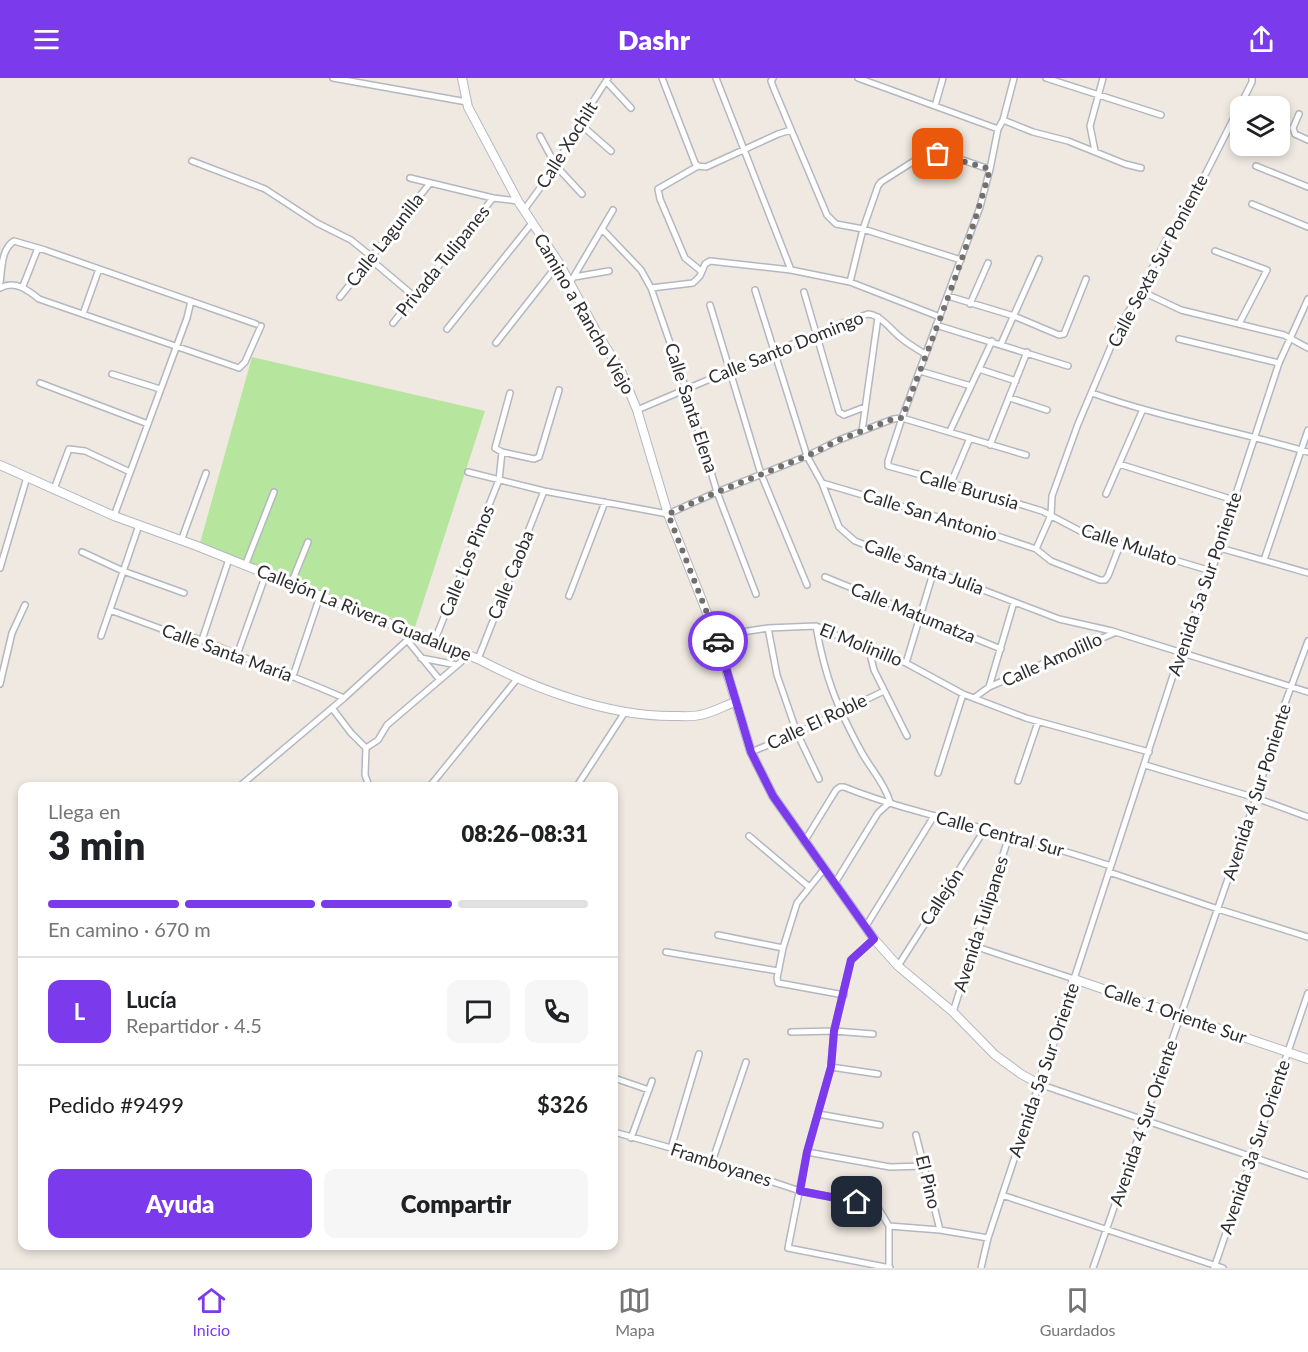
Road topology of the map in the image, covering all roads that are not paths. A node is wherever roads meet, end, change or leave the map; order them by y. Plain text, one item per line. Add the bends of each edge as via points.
1 (333, 78) edge
2 (462, 78) edge
3 (662, 78) edge
4 (716, 78) edge
5 (773, 78) edge
6 (858, 78) edge
7 (943, 78) edge
8 (1014, 78) edge
9 (1046, 78) edge
10 (1103, 78) edge
11 (1252, 78) edge
12 (607, 79) edge
13 (1099, 96) junction
14 (467, 102) junction
15 (935, 106) junction
16 (631, 108) dead end
17 (1299, 114) dead end
18 (1161, 115) dead end
19 (1003, 120) junction
20 (579, 123) junction
21 (998, 129) junction
22 (791, 130) junction
23 (540, 136) dead end
24 (1308, 140) edge
25 (745, 149) junction
26 (610, 151) dead end
27 (1095, 152) junction
28 (192, 160) dead end
29 (1256, 165) dead end
30 (556, 166) junction
31 (698, 166) junction
32 (1141, 168) dead end
33 (990, 169) junction
34 (410, 178) dead end
35 (430, 183) junction
36 (1308, 187) edge
37 (582, 194) dead end
38 (493, 198) junction
39 (518, 201) junction
40 (1252, 204) dead end
41 (524, 210) junction
42 (613, 210) dead end
43 (532, 223) junction
44 (1308, 226) edge
45 (602, 229) junction
46 (863, 229) junction
47 (38, 248) junction
48 (1215, 251) dead end
49 (371, 258) junction
50 (1040, 259) dead end
51 (961, 260) junction
52 (559, 263) junction
53 (988, 263) dead end
54 (99, 269) junction
55 (792, 270) junction
56 (609, 271) dead end
57 (701, 271) junction
58 (1086, 279) dead end
59 (572, 280) junction
60 (850, 282) junction
61 (0, 283) edge
62 (23, 286) junction
63 (0, 288) edge
64 (651, 288) junction
65 (755, 290) dead end
66 (1141, 291) junction
67 (804, 292) dead end
68 (174, 295) junction
69 (948, 296) junction
70 (340, 297) dead end
71 (416, 297) junction
72 (1308, 299) edge
73 (191, 301) junction
74 (970, 304) junction
75 (710, 305) dead end
76 (83, 314) junction
77 (1014, 316) junction
78 (878, 317) junction
79 (940, 317) junction
80 (187, 318) junction
81 (393, 323) dead end
82 (1239, 324) junction
83 (936, 325) junction
84 (447, 329) dead end
85 (816, 334) junction
86 (1289, 338) junction
87 (1179, 339) dead end
88 (992, 341) junction
89 (496, 343) dead end
90 (1001, 344) junction
91 (176, 345) junction
92 (1308, 348) edge
93 (776, 351) junction
94 (1027, 352) junction
95 (925, 354) junction
96 (1279, 363) junction
97 (1068, 366) dead end
98 (979, 369) junction
99 (729, 370) junction
100 (920, 371) junction
101 (112, 374) dead end
102 (1016, 381) junction
103 (40, 383) dead end
104 (971, 386) junction
105 (160, 389) junction
106 (686, 389) junction
107 (560, 390) dead end
108 (510, 393) dead end
109 (1092, 393) junction
110 (1010, 398) junction
111 (865, 407) junction
112 (1143, 409) junction
113 (638, 410) junction
114 (1047, 410) dead end
115 (902, 418) junction
116 (147, 424) junction
117 (1308, 430) edge
118 (862, 431) junction
119 (950, 432) junction
120 (970, 438) junction
121 (1256, 438) junction
122 (990, 445) junction
123 (1301, 450) junction
124 (502, 452) junction
125 (1308, 452) edge
126 (1026, 455) dead end
127 (807, 456) junction
128 (1119, 464) junction
129 (0, 465) edge
130 (130, 472) junction
131 (468, 472) dead end
132 (206, 473) dead end
133 (761, 474) junction
134 (27, 477) junction
135 (499, 480) junction
136 (822, 483) junction
137 (951, 483) junction
138 (54, 489) junction
139 (544, 491) junction
140 (274, 492) dead end
141 (717, 492) junction
142 (1106, 494) dead end
143 (1234, 500) junction
144 (605, 502) junction
145 (668, 514) junction
146 (1050, 514) junction
147 (114, 516) junction
148 (139, 525) junction
149 (181, 541) junction
150 (308, 542) dead end
151 (1120, 545) junction
152 (1220, 548) junction
153 (1036, 549) junction
154 (82, 552) dead end
155 (229, 560) junction
156 (1264, 560) junction
157 (245, 566) junction
158 (0, 568) edge
159 (934, 570) junction
160 (123, 571) junction
161 (1211, 571) junction
162 (1308, 573) edge
163 (266, 574) junction
164 (825, 578) dead end
165 (291, 584) junction
166 (807, 585) dead end
167 (184, 593) dead end
168 (756, 594) dead end
169 (320, 596) junction
170 (569, 596) dead end
171 (1014, 602) junction
172 (25, 605) dead end
173 (110, 610) junction
174 (920, 615) junction
175 (816, 626) junction
176 (768, 628) junction
177 (1115, 632) junction
178 (414, 634) junction
179 (101, 636) dead end
180 (716, 636) junction
181 (202, 640) junction
182 (407, 640) junction
183 (1308, 641) edge
184 (434, 642) junction
185 (1000, 649) junction
186 (869, 650) junction
187 (1180, 654) junction
188 (237, 655) junction
189 (469, 655) junction
190 (422, 658) junction
191 (478, 659) junction
192 (906, 663) junction
193 (457, 665) junction
194 (293, 676) junction
195 (439, 679) junction
196 (517, 679) junction
197 (0, 684) edge
198 (1290, 686) junction
199 (989, 687) junction
200 (884, 692) junction
201 (1308, 692) edge
202 (963, 694) junction
203 (344, 698) junction
204 (974, 698) junction
205 (735, 702) junction
206 (332, 708) junction
207 (625, 712) junction
208 (840, 713) junction
209 (1038, 722) junction
210 (797, 734) junction
211 (907, 736) dead end
212 (366, 748) junction
213 (751, 752) junction
214 (1149, 752) junction
215 (1145, 765) junction
216 (938, 773) dead end
217 (819, 778) dead end
218 (245, 782) edge
219 (368, 782) edge
220 (433, 782) edge
221 (580, 782) edge
222 (1018, 782) dead end
223 (1256, 798) junction
224 (890, 802) junction
225 (934, 816) junction
226 (1308, 817) edge
227 (985, 829) junction
228 (749, 836) dead end
229 (1010, 836) junction
230 (804, 842) junction
231 (825, 868) junction
232 (1110, 869) junction
233 (835, 884) junction
234 (808, 886) junction
235 (1218, 909) junction
236 (866, 926) junction
237 (718, 935) dead end
238 (1308, 937) edge
239 (874, 939) junction
240 (974, 946) junction
241 (783, 948) junction
242 (666, 952) dead end
243 (898, 966) junction
244 (778, 971) junction
245 (1074, 980) junction
246 (1308, 993) edge
247 (844, 995) junction
248 (953, 1012) junction
249 (1181, 1016) junction
250 (834, 1031) junction
251 (792, 1032) dead end
252 (873, 1034) dead end
253 (1288, 1052) junction
254 (699, 1054) dead end
255 (1308, 1059) edge
256 (746, 1062) dead end
257 (831, 1067) junction
258 (878, 1074) dead end
259 (618, 1079) edge
260 (652, 1081) dead end
261 (1039, 1084) junction
262 (649, 1090) junction
263 (818, 1113) junction
264 (1145, 1120) junction
265 (880, 1125) dead end
266 (618, 1133) edge
267 (916, 1135) dead end
268 (631, 1138) junction
269 (671, 1148) junction
270 (807, 1152) junction
271 (1252, 1157) junction
272 (712, 1162) junction
273 (924, 1166) junction
274 (1308, 1176) edge
275 (800, 1191) junction
276 (1002, 1195) junction
277 (889, 1226) junction
278 (940, 1230) junction
279 (1106, 1230) junction
280 (988, 1238) junction
281 (1215, 1267) edge
282 (890, 1268) edge
283 (981, 1268) edge
284 (1093, 1268) edge
285 (1223, 1268) edge

1 - 14 street
2 - 14 street, Camino a Rancho Viejo
3 - 31 street
4 - 25 street
5 - 22 street
6 - 15 street
7 - 15 street
8 - 19 street
9 - 13 street
10 - 13 street
11 - 66 street, Calle Sexta Sur Poniente via 1206,173
12 - 16 street
12 - 20 street, Calle Xochilt
13 - 18 street
13 - 27 street via 1090,126
14 - 39 street, Camino a Rancho Viejo
15 - 21 street
17 - 24 street via 1293,129
19 - 21 street
19 - 27 street
20 - 26 street
20 - 30 street, Calle Xochilt
21 - 33 street
22 - 25 street
22 - 46 street via 827,215 836,224
23 - 30 street
25 - 31 street via 706,167
25 - 55 street
27 - 32 street
28 - 49 street via 265,189 351,240
29 - 36 street
30 - 37 street
30 - 41 street, Calle Xochilt
31 - 57 street via 658,189 658,193 685,258
33 - 46 street via 938,154 922,156 878,186
33 - 51 street
34 - 35 street
35 - 38 street
35 - 49 street, Calle Lagunilla
38 - 39 street
38 - 71 street, Privada Tulipanes
39 - 41 street, Camino a Rancho Viejo
40 - 44 street
41 - 43 street, Camino a Rancho Viejo
42 - 45 street
43 - 52 street, Camino a Rancho Viejo
43 - 84 street
45 - 59 street
45 - 64 street, Calle Santa Elena via 641,270
46 - 51 street
46 - 60 street
47 - 54 street
47 - 61 street via 14,242 8,245
47 - 62 street
48 - 82 street via 1267,270
49 - 70 street, Calle Lagunilla
49 - 71 street
50 - 77 street
51 - 69 street
52 - 59 street, Camino a Rancho Viejo
52 - 89 street
53 - 74 street
54 - 68 street
54 - 76 street
55 - 57 street via 710,261
55 - 60 street
56 - 59 street
57 - 64 street via 693,283
58 - 77 street via 1064,334 1055,334
59 - 113 street, Camino a Rancho Viejo
60 - 79 street
62 - 63 street
62 - 76 street via 39,299
64 - 106 street, Calle Santa Elena
65 - 93 street, Calle Santa Julia
66 - 82 street via 1181,310
66 - 109 street, Calle Sexta Sur Poniente via 1120,326
67 - 85 street
68 - 73 street
68 - 80 street via 187,304
69 - 74 street
69 - 79 street
71 - 81 street, Privada Tulipanes
72 - 86 street, Avenida 5a Sur Poniente
73 - 80 street
73 - 91 street via 259,325 239,368
74 - 77 street
75 - 99 street
76 - 91 street
77 - 90 street
78 - 85 street, Calle Santo Domingo via 868,314
78 - 95 street, Calle Santo Domingo
78 - 111 street
79 - 83 street
80 - 91 street
82 - 86 street
83 - 88 street
83 - 95 street
85 - 93 street, Calle Santo Domingo
85 - 111 street via 839,412 844,415
86 - 92 street
86 - 96 street, Avenida 5a Sur Poniente
87 - 96 street
88 - 90 street
88 - 98 street
90 - 94 street
91 - 105 street
93 - 99 street, Calle Santo Domingo
93 - 127 street, Calle Santa Julia
94 - 97 street
94 - 102 street
95 - 100 street
96 - 121 street, Avenida 5a Sur Poniente
98 - 102 street
98 - 104 street
99 - 106 street, Calle Santo Domingo
99 - 133 street
100 - 104 street
100 - 115 street
101 - 105 street
102 - 110 street
103 - 116 street
104 - 119 street
105 - 116 street
106 - 113 street, Calle Santo Domingo
106 - 141 street, Calle Santa Elena
107 - 124 street via 539,457
108 - 124 street, Calle Los Pinos via 495,442 495,448
109 - 112 street
109 - 146 street, Calle Sexta Sur Poniente via 1052,496
110 - 114 street
110 - 122 street
111 - 118 street
112 - 121 street
112 - 128 street
113 - 145 street, Camino a Rancho Viejo
115 - 118 street
115 - 119 street
115 - 137 street, Calle Burusia via 888,466
116 - 130 street
117 - 123 street
118 - 127 street
119 - 120 street
120 - 122 street
120 - 137 street
121 - 123 street
121 - 143 street, Avenida 5a Sur Poniente
122 - 126 street
123 - 125 street
123 - 156 street
124 - 135 street, Calle Los Pinos
127 - 133 street
127 - 136 street, Calle Santa Julia
128 - 142 street
128 - 143 street
129 - 134 street, Callejón La Rivera Guadalupe
130 - 138 street via 85,451 69,449
130 - 147 street
131 - 135 street
132 - 149 street
133 - 141 street
133 - 166 street
134 - 138 street, Callejón La Rivera Guadalupe
134 - 158 street
135 - 139 street
135 - 184 street, Calle Los Pinos
136 - 153 street, Calle San Antonio
136 - 159 street, Calle Santa Julia via 839,527 855,541
137 - 146 street, Calle Burusia
138 - 147 street, Callejón La Rivera Guadalupe
139 - 144 street
139 - 191 street, Calle Caoba
140 - 157 street
141 - 145 street
141 - 168 street, Calle Santa Elena
143 - 152 street, Avenida 5a Sur Poniente
144 - 145 street
144 - 170 street
145 - 180 street, Camino a Rancho Viejo
146 - 151 street, Calle Mulato via 1083,533
146 - 153 street, Calle Sexta Sur Poniente
147 - 148 street, Callejón La Rivera Guadalupe
148 - 149 street, Callejón La Rivera Guadalupe
148 - 160 street
149 - 155 street, Callejón La Rivera Guadalupe
150 - 165 street
151 - 153 street, Calle San Antonio via 1105,580 1051,561
151 - 161 street, Calle Mulato
152 - 156 street
152 - 161 street, Avenida 5a Sur Poniente
154 - 160 street
155 - 157 street, Callejón La Rivera Guadalupe
155 - 181 street
156 - 162 street
157 - 163 street, Callejón La Rivera Guadalupe
159 - 171 street, Calle Santa Julia
159 - 174 street
160 - 167 street
160 - 173 street
161 - 187 street, Avenida 5a Sur Poniente
163 - 165 street, Callejón La Rivera Guadalupe
163 - 188 street
164 - 174 street, Calle Matumatza
165 - 169 street, Callejón La Rivera Guadalupe
169 - 178 street, Callejón La Rivera Guadalupe
169 - 194 street
171 - 177 street, Calle Santa Julia via 1059,619
171 - 185 street
172 - 197 street via 12,633
173 - 179 street
173 - 181 street, Calle Santa María
174 - 185 street, Calle Matumatza
174 - 192 street
175 - 176 street, El Molinillo
175 - 186 street, El Molinillo
175 - 208 street via 821,659
176 - 180 street, El Molinillo
176 - 210 street via 777,675
177 - 187 street, Calle Santa Julia
177 - 199 street, Calle Amolillo
178 - 182 street
178 - 184 street, Callejón La Rivera Guadalupe
180 - 205 street, Camino a Rancho Viejo
181 - 188 street, Calle Santa María
182 - 190 street
182 - 203 street
183 - 198 street, Avenida 4 Sur Poniente
184 - 189 street, Callejón La Rivera Guadalupe
185 - 199 street
186 - 192 street, El Molinillo
186 - 200 street
187 - 198 street, Calle Santa Julia
187 - 214 street, Avenida 5a Sur Poniente
188 - 194 street, Calle Santa María
189 - 191 street, Callejón La Rivera Guadalupe
189 - 193 street
190 - 193 street
190 - 195 street
191 - 196 street, Callejón La Rivera Guadalupe
192 - 202 street, El Molinillo
193 - 195 street
194 - 203 street, Calle Santa María
195 - 212 street
196 - 207 street, Callejón La Rivera Guadalupe
196 - 220 street
198 - 201 street, Calle Santa Julia
198 - 223 street, Avenida 4 Sur Poniente
199 - 204 street
200 - 208 street, Calle El Roble
200 - 211 street
202 - 204 street, El Molinillo
202 - 216 street
203 - 206 street
204 - 209 street, El Molinillo
205 - 207 street, Callejón La Rivera Guadalupe via 699,716
205 - 213 street, Camino a Rancho Viejo
206 - 212 street
206 - 218 street
207 - 221 street
208 - 210 street, Calle El Roble
208 - 224 street
209 - 214 street, El Molinillo
209 - 222 street
210 - 213 street, Calle El Roble
210 - 217 street
212 - 219 street
213 - 230 street, Camino a Rancho Viejo via 773,796
214 - 215 street, Avenida 5a Sur Poniente
215 - 223 street
215 - 232 street, Avenida 5a Sur Poniente
223 - 226 street
223 - 235 street, Avenida 4 Sur Poniente
224 - 225 street, Calle Central Sur
224 - 230 street, Calle Central Sur via 840,787
224 - 233 street via 878,813
225 - 227 street, Calle Central Sur
225 - 236 street
227 - 229 street, Calle Central Sur
227 - 243 street, Callejón
228 - 234 street
229 - 232 street, Calle Central Sur
229 - 240 street, Avenida Tulipanes
230 - 231 street, Camino a Rancho Viejo
231 - 233 street, Camino a Rancho Viejo
231 - 234 street
232 - 235 street, Calle Central Sur
232 - 245 street, Avenida 5a Sur Oriente
233 - 236 street, Camino a Rancho Viejo
234 - 241 street via 796,903
235 - 238 street, Calle Central Sur
235 - 249 street, Avenida 4 Sur Oriente
236 - 239 street, Camino a Rancho Viejo
237 - 241 street
239 - 243 street, Camino a Rancho Viejo
239 - 247 street via 851,960
240 - 245 street, Calle 1 Oriente Sur
240 - 248 street, Avenida Tulipanes
241 - 244 street
242 - 244 street
243 - 248 street, Camino a Rancho Viejo
244 - 247 street via 778,983
245 - 249 street, Calle 1 Oriente Sur
245 - 261 street, Avenida 5a Sur Oriente
246 - 253 street, Avenida 3a Sur Oriente
247 - 250 street
248 - 261 street, Camino a Rancho Viejo via 995,1055
249 - 253 street, Calle 1 Oriente Sur
249 - 264 street, Avenida 4 Sur Oriente
250 - 251 street
250 - 252 street
250 - 257 street
253 - 255 street, Calle 1 Oriente Sur
253 - 271 street, Avenida 3a Sur Oriente
254 - 269 street
256 - 272 street
257 - 258 street
257 - 263 street
259 - 262 street
260 - 262 street
261 - 264 street
261 - 276 street, Avenida 5a Sur Oriente
262 - 268 street
263 - 265 street
263 - 270 street
264 - 271 street
264 - 279 street, Avenida 4 Sur Oriente
266 - 268 street, Framboyanes
267 - 273 street, El Pino
268 - 269 street, Framboyanes
269 - 272 street, Framboyanes
270 - 273 street via 890,1167
270 - 275 street
271 - 274 street
271 - 281 street, Avenida 3a Sur Oriente
272 - 275 street, Framboyanes
273 - 278 street, El Pino
275 - 277 street, Framboyanes via 876,1206
275 - 282 street via 788,1248
276 - 279 street
276 - 280 street, Avenida 5a Sur Oriente
277 - 278 street
277 - 282 street
278 - 280 street
279 - 281 street
279 - 284 street, Avenida 4 Sur Oriente
280 - 283 street, Avenida 5a Sur Oriente
281 - 285 street

